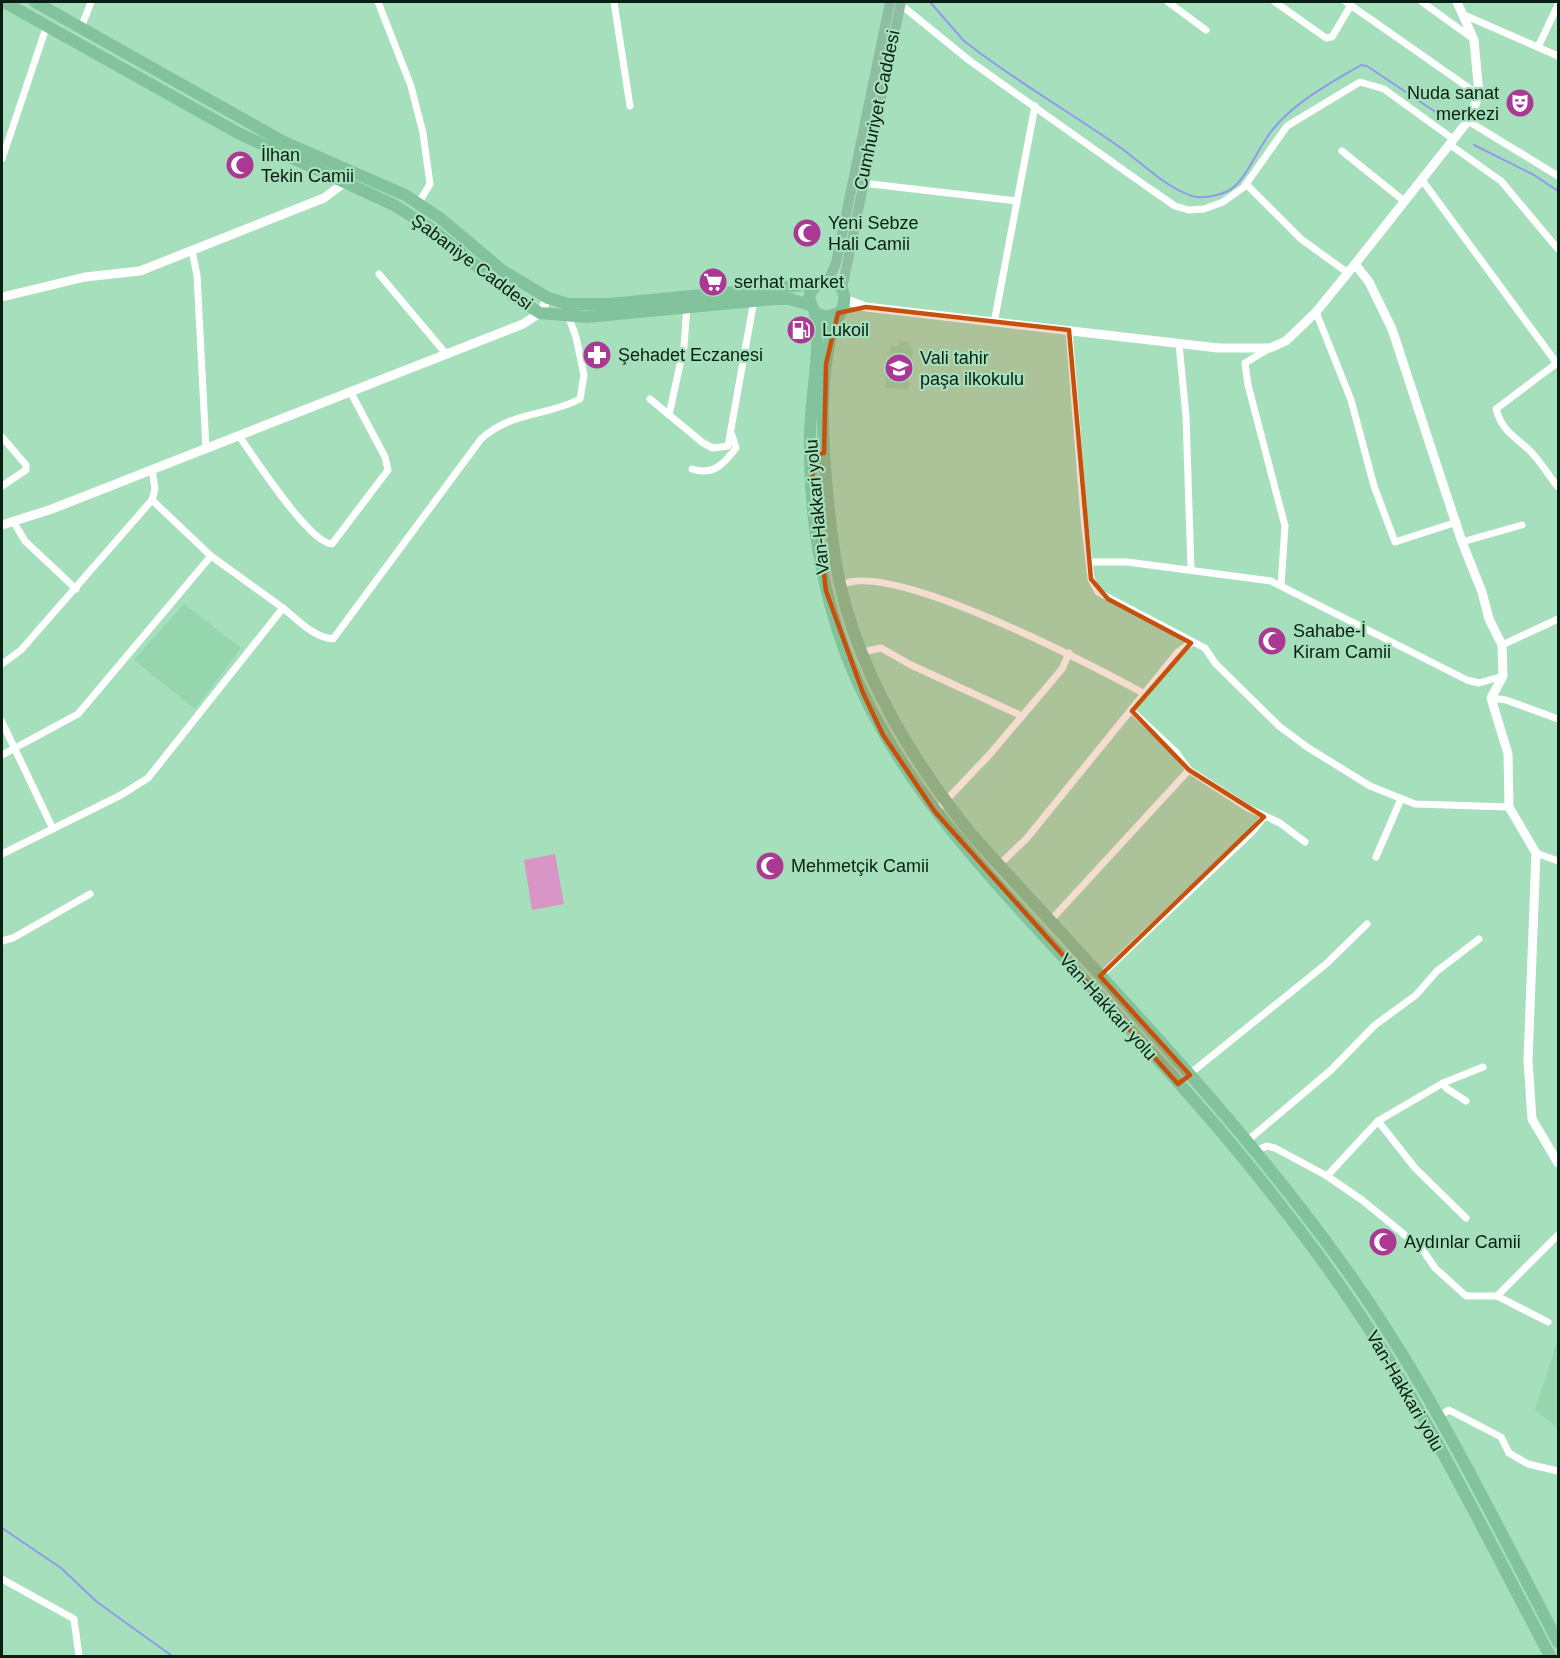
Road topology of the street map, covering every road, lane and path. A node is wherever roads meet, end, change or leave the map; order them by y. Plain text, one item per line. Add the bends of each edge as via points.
1 (5, 2) edge
2 (35, 2) edge
3 (91, 2) edge
4 (378, 2) edge
5 (614, 2) edge
6 (897, 2) edge
7 (1168, 2) edge
8 (1275, 2) edge
9 (1422, 2) edge
10 (1457, 2) edge
11 (1348, 3) edge
12 (1558, 5) edge
13 (1462, 14) junction
14 (47, 25) junction
15 (81, 28) junction
16 (1206, 30) dead end
17 (1474, 40) junction
18 (1538, 47) junction
19 (1558, 56) edge
20 (1479, 95) junction
21 (630, 106) dead end
22 (1035, 106) junction
23 (1468, 121) junction
24 (1451, 142) junction
25 (1342, 151) dead end
26 (2, 159) edge
27 (1558, 176) edge
28 (1422, 180) junction
29 (344, 183) junction
30 (861, 183) junction
31 (1246, 184) junction
32 (1017, 201) junction
33 (1404, 201) junction
34 (418, 204) junction
35 (1558, 249) edge
36 (192, 250) junction
37 (1355, 264) junction
38 (1348, 273) junction
39 (379, 274) dead end
40 (822, 283) junction
41 (843, 294) junction
42 (2, 297) edge
43 (548, 298) junction
44 (754, 300) junction
45 (687, 306) junction
46 (866, 307) junction
47 (813, 309) junction
48 (568, 310) junction
49 (1316, 312) junction
50 (540, 313) junction
51 (838, 313) junction
52 (994, 323) junction
53 (1069, 330) junction
54 (1179, 344) junction
55 (1270, 348) junction
56 (447, 355) junction
57 (1558, 364) edge
58 (350, 391) junction
59 (650, 399) dead end
60 (669, 416) junction
61 (732, 435) junction
62 (239, 436) junction
63 (2, 437) edge
64 (206, 449) junction
65 (824, 453) junction
66 (810, 455) junction
67 (152, 469) junction
68 (692, 469) dead end
69 (2, 486) edge
70 (1558, 487) edge
71 (152, 500) junction
72 (13, 521) junction
73 (1457, 522) junction
74 (2, 525) edge
75 (1522, 525) dead end
76 (1462, 542) junction
77 (212, 556) junction
78 (1090, 562) junction
79 (1191, 569) junction
80 (841, 585) junction
81 (1281, 585) junction
82 (76, 589) junction
83 (283, 608) junction
84 (1558, 619) edge
85 (1191, 643) junction
86 (1502, 645) junction
87 (862, 651) junction
88 (1069, 653) junction
89 (2, 664) edge
90 (1503, 676) junction
91 (1145, 694) junction
92 (1491, 698) junction
93 (1132, 711) junction
94 (1022, 716) junction
95 (1558, 719) edge
96 (2, 722) edge
97 (898, 725) junction
98 (883, 735) junction
99 (15, 748) junction
100 (2, 755) edge
101 (1189, 770) junction
102 (1401, 799) junction
103 (944, 801) junction
104 (1509, 807) junction
105 (934, 812) junction
106 (1264, 817) junction
107 (53, 829) junction
108 (1305, 842) dead end
109 (1536, 853) junction
110 (2, 854) edge
111 (1376, 857) dead end
112 (1558, 861) edge
113 (999, 865) junction
114 (90, 894) dead end
115 (1050, 921) junction
116 (1367, 924) dead end
117 (1479, 939) dead end
118 (2, 941) edge
119 (1100, 976) junction
120 (1483, 1067) dead end
121 (1190, 1075) junction
122 (1443, 1083) junction
123 (1178, 1084) junction
124 (1466, 1101) dead end
125 (1378, 1121) junction
126 (1251, 1146) junction
127 (1558, 1163) edge
128 (1327, 1176) junction
129 (1466, 1218) dead end
130 (1558, 1234) edge
131 (1497, 1296) junction
132 (1548, 1322) dead end
133 (1438, 1417) junction
134 (1558, 1471) edge
135 (2, 1580) edge
136 (1558, 1642) edge
137 (79, 1656) edge
138 (1550, 1656) edge

1 - 14 highway, Şabaniye Caddesi
2 - 15 highway
3 - 15 street
4 - 34 street via 411,86 423,133 430,184
5 - 21 street
6 - 22 street via 970,61
6 - 30 main road, Cumhuriyet Caddesi
6 - 40 main road, Cumhuriyet Caddesi via 836,263
7 - 16 street
8 - 11 street via 1326,38 1332,37
9 - 17 street
10 - 13 street
11 - 20 street
12 - 18 street
13 - 17 street
13 - 18 street
14 - 26 street
14 - 29 highway, Şabaniye Caddesi via 238,134
15 - 34 highway via 282,141 394,189
17 - 20 street
18 - 19 street
20 - 23 street
22 - 31 street via 1175,206 1204,209 1223,202
22 - 32 street
23 - 24 street
23 - 27 street
24 - 28 street
24 - 31 street via 1384,88 1360,82 1287,126
24 - 35 street via 1501,181
25 - 33 street
28 - 33 street
28 - 57 street
29 - 36 street via 324,198
29 - 50 highway, Şabaniye Caddesi via 394,205 433,230 513,296
30 - 32 street
30 - 41 main road, Cumhuriyet Caddesi
31 - 38 street via 1301,239
32 - 52 street
33 - 37 street
34 - 43 highway via 503,271
36 - 42 street via 140,271 85,277
36 - 64 street via 197,275
37 - 38 street
37 - 73 street via 1370,282 1392,328
38 - 49 street
39 - 56 street
40 - 41 highway
40 - 47 highway via 809,294
40 - 48 highway
41 - 46 street
41 - 51 highway
43 - 48 highway
43 - 50 street
44 - 45 highway, Şabaniye Caddesi
44 - 47 highway, Şabaniye Caddesi via 790,299
44 - 61 street
45 - 48 highway, Şabaniye Caddesi
45 - 60 street via 684,346
46 - 51 street
46 - 52 street
47 - 51 highway via 827,317
47 - 66 highway, Van-Hakkari yolu via 818,329
48 - 50 highway, Şabaniye Caddesi
48 - 83 street via 584,375 580,399 561,409 508,420 481,439 333,639 323,638
49 - 55 street via 1286,341
49 - 73 street via 1351,400 1374,486 1395,542
50 - 56 street via 523,324
51 - 65 highway via 826,364
52 - 53 street
53 - 54 street
53 - 78 street
54 - 55 street
54 - 79 street via 1186,416
55 - 81 street via 1245,363 1285,526
56 - 58 street
57 - 70 street via 1496,408 1506,431 1528,449
58 - 62 street
58 - 62 street via 388,470 332,544 326,544 276,490
59 - 60 street
60 - 61 street via 713,448 728,446
61 - 68 street via 736,448 714,471
62 - 64 street
63 - 69 street via 26,465 26,470
64 - 67 street
65 - 66 highway
65 - 80 highway
66 - 98 highway, Van-Hakkari yolu via 816,536 826,591 847,656
67 - 71 street
67 - 72 street
71 - 77 street
71 - 82 street
72 - 74 street
72 - 82 street via 25,541
73 - 76 street
75 - 76 street
76 - 86 street
77 - 83 street
77 - 99 street via 78,714
78 - 79 street
78 - 85 street via 1091,579 1098,592
79 - 81 street
80 - 87 highway
80 - 88 street via 850,580 874,580 910,588
81 - 90 street via 1467,680 1479,683
82 - 89 street via 21,650
83 - 107 street via 148,778
84 - 86 street
85 - 91 street via 1178,652
85 - 102 street via 1205,648 1215,663 1279,726 1307,747 1370,786
86 - 90 street
87 - 94 street via 881,648
87 - 97 highway
88 - 91 street
88 - 94 street via 1062,669
90 - 92 street
91 - 93 street
92 - 95 street
92 - 104 street via 1508,754
93 - 101 street via 1176,752
93 - 113 street via 1027,838
94 - 103 street
96 - 99 street
97 - 98 highway
97 - 103 highway
98 - 105 highway, Van-Hakkari yolu
99 - 100 street
99 - 107 street
101 - 106 street
101 - 115 street
102 - 104 street via 1414,804
102 - 111 street
103 - 105 street
103 - 113 highway
104 - 109 street
105 - 123 highway, Van-Hakkari yolu
106 - 108 street via 1280,823
106 - 119 street
107 - 110 street
109 - 112 street
109 - 127 street via 1528,1060 1532,1119
113 - 115 highway
114 - 118 street
115 - 119 highway
116 - 121 street via 1326,964
117 - 126 street via 1376,1025
119 - 121 highway
120 - 122 street
121 - 123 street
121 - 126 highway
122 - 124 street
122 - 125 street
123 - 138 highway, Van-Hakkari yolu via 1289,1217 1370,1330 1426,1425
125 - 128 street
125 - 129 street via 1415,1168
126 - 128 street via 1275,1148
126 - 133 highway via 1358,1286
128 - 131 street via 1422,1249 1466,1296
130 - 131 street
131 - 132 street
133 - 134 street via 1449,1410 1473,1420 1501,1437 1509,1453 1541,1469
133 - 136 highway
135 - 137 street via 74,1619

